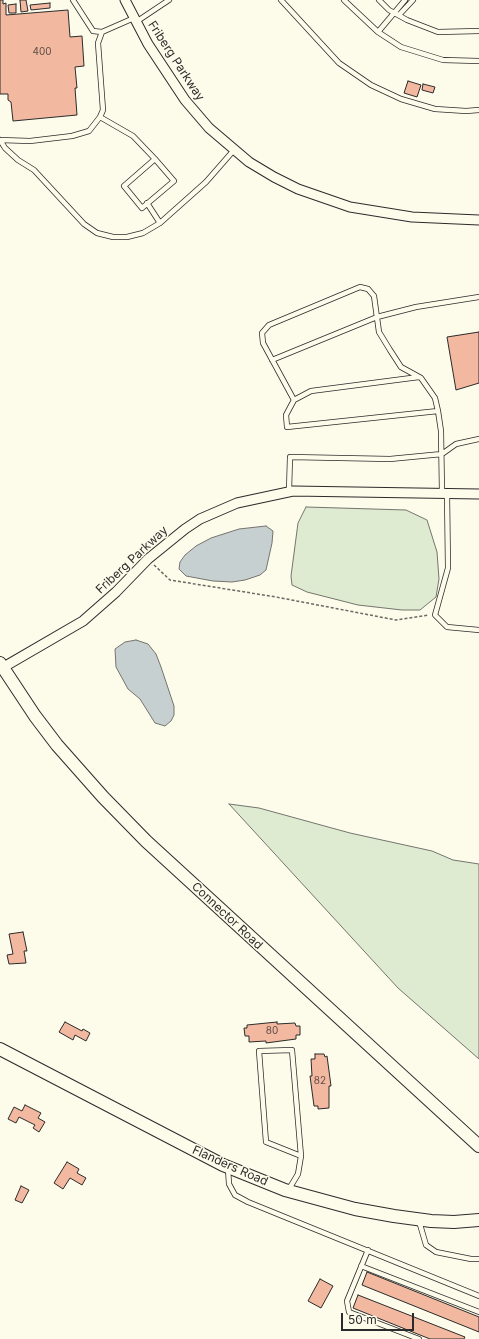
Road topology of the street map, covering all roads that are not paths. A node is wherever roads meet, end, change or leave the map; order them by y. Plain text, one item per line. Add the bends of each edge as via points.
1 (73, 0) edge
2 (125, 0) edge
3 (169, 0) edge
4 (281, 0) edge
5 (344, 0) edge
6 (378, 0) edge
7 (405, 0) edge
8 (413, 0) edge
9 (394, 12) junction
10 (399, 15) junction
11 (135, 20) junction
12 (102, 32) junction
13 (378, 32) junction
14 (479, 32) edge
15 (479, 61) edge
16 (479, 110) edge
17 (100, 117) junction
18 (0, 140) edge
19 (234, 150) junction
20 (155, 159) junction
21 (147, 203) junction
22 (479, 220) edge
23 (160, 223) junction
24 (479, 297) edge
25 (376, 317) junction
26 (272, 360) junction
27 (419, 377) junction
28 (294, 400) junction
29 (438, 410) junction
30 (479, 439) edge
31 (442, 454) junction
32 (289, 492) junction
33 (445, 493) junction
34 (479, 494) edge
35 (479, 630) edge
36 (1, 666) edge
37 (0, 1049) edge
38 (479, 1146) edge
39 (300, 1156) junction
40 (228, 1167) junction
41 (288, 1191) junction
42 (419, 1220) junction
43 (479, 1220) edge
44 (368, 1250) junction
45 (479, 1259) edge
46 (361, 1266) junction
47 (479, 1296) edge
48 (479, 1312) edge
49 (419, 1339) edge

1 - 12 lane via 93,31
2 - 11 street, Friberg Parkway
3 - 11 lane
4 - 16 lane via 339,63 371,85 401,99 435,109
5 - 13 lane
6 - 9 lane
7 - 9 lane
8 - 10 lane
9 - 10 lane
9 - 13 lane
10 - 14 lane via 438,32
11 - 12 lane
11 - 19 street, Friberg Parkway via 185,100 209,128
12 - 17 lane via 98,43 102,110
13 - 15 lane via 401,47 443,60
17 - 18 lane via 89,131 72,136 30,141
17 - 20 lane via 133,136
18 - 23 lane via 18,160 34,170 84,224 97,233 127,237 143,233
19 - 22 street, Friberg Parkway via 249,162 298,189 350,207 412,217
19 - 23 lane via 206,182
20 - 21 lane via 174,181
20 - 21 lane via 124,186 142,208
21 - 23 lane
24 - 25 lane via 416,307
25 - 26 lane
25 - 26 lane via 374,296 368,289 360,287 269,325 262,333 263,343
25 - 27 lane via 379,332 401,367
26 - 28 lane
27 - 28 lane via 311,391
27 - 29 lane via 435,398
28 - 29 lane via 286,415 287,427
29 - 31 lane
30 - 31 lane via 456,444
31 - 32 lane via 390,459 290,457
31 - 33 lane
32 - 33 street, Friberg Parkway
32 - 36 street, Friberg Parkway via 237,503 206,516 167,541 83,621
33 - 34 street, Friberg Parkway
33 - 35 lane via 448,568 435,615 447,627
36 - 38 street, Connector Road via 57,745 146,841
37 - 40 street, Flanders Road
39 - 39 lane via 292,1050 259,1051 266,1142
39 - 41 lane via 298,1174
40 - 41 street, Flanders Road
40 - 44 lane via 229,1184 234,1195
41 - 42 street, Flanders Road via 355,1209
42 - 43 street, Flanders Road
42 - 45 lane via 426,1244 436,1252
44 - 46 lane
44 - 47 lane
46 - 48 lane
46 - 49 lane via 347,1301 350,1312

